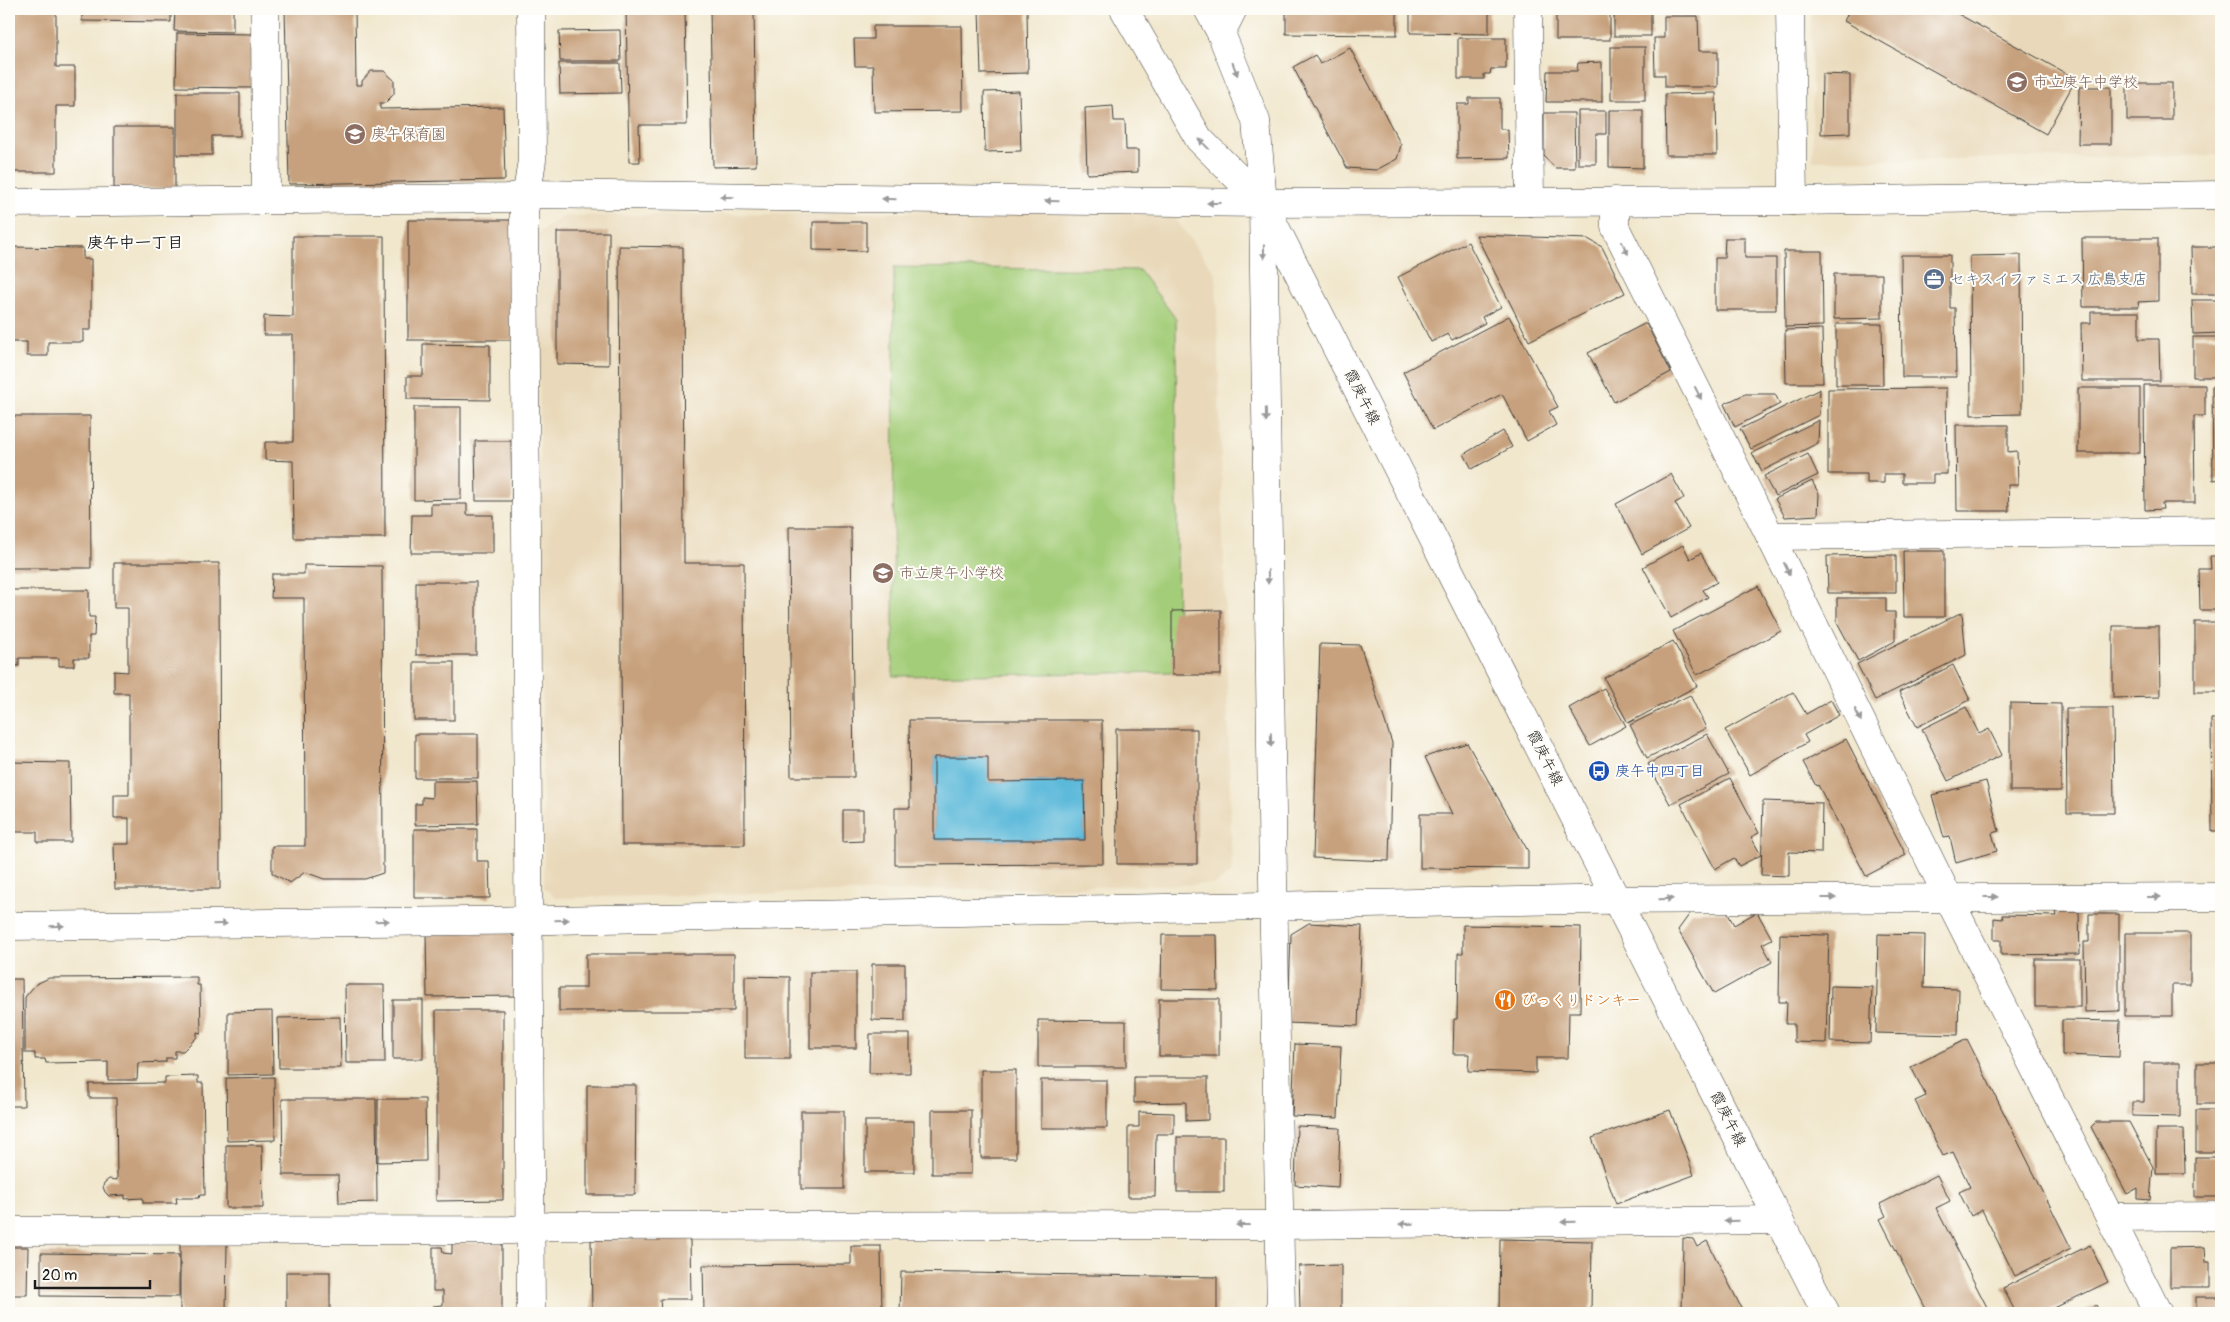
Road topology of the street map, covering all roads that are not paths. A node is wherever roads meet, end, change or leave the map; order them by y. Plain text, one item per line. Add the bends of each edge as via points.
1 (265, 9) edge
2 (531, 9) edge
3 (1124, 9) edge
4 (1208, 9) edge
5 (1234, 9) edge
6 (1528, 9) edge
7 (1790, 9) edge
8 (1221, 32) junction
9 (528, 194) junction
10 (2221, 195) edge
11 (266, 200) junction
12 (1615, 201) junction
13 (1793, 201) junction
14 (1530, 202) junction
15 (9, 203) edge
16 (1263, 203) junction
17 (2221, 531) edge
18 (1770, 536) junction
19 (1948, 897) junction
20 (2221, 897) edge
21 (1618, 900) junction
22 (1273, 905) junction
23 (528, 920) junction
24 (9, 926) edge
25 (2221, 1216) edge
26 (2111, 1217) junction
27 (1779, 1220) junction
28 (1280, 1225) junction
29 (532, 1228) junction
30 (9, 1231) edge
31 (531, 1313) edge
32 (1281, 1313) edge
33 (1826, 1313) edge
34 (2158, 1313) edge

1 - 11 street
2 - 9 street via 532,160
16 -> 3 street via 1199,139
4 - 8 street
5 - 8 street
6 - 14 street
7 - 13 street
8 -> 16 street via 1256,121
9 - 11 street via 507,198
16 -> 9 street
9 - 23 street via 524,214
10 - 13 street
11 - 15 street
12 - 13 street
12 - 14 street
12 -> 18 street via 1615,227
14 - 16 street
16 - 21 street, 霞庚午線
16 -> 22 street
17 - 18 street
18 -> 19 street
19 -> 20 street
21 -> 19 street
19 - 26 street
21 - 22 street
21 - 27 street, 霞庚午線
23 -> 22 street
22 - 28 street
24 -> 23 street
23 - 29 street
25 - 26 street
26 - 34 street
27 -> 28 street
27 - 33 street, 霞庚午線
28 -> 29 street
28 - 32 street
29 - 30 street
29 - 31 street

